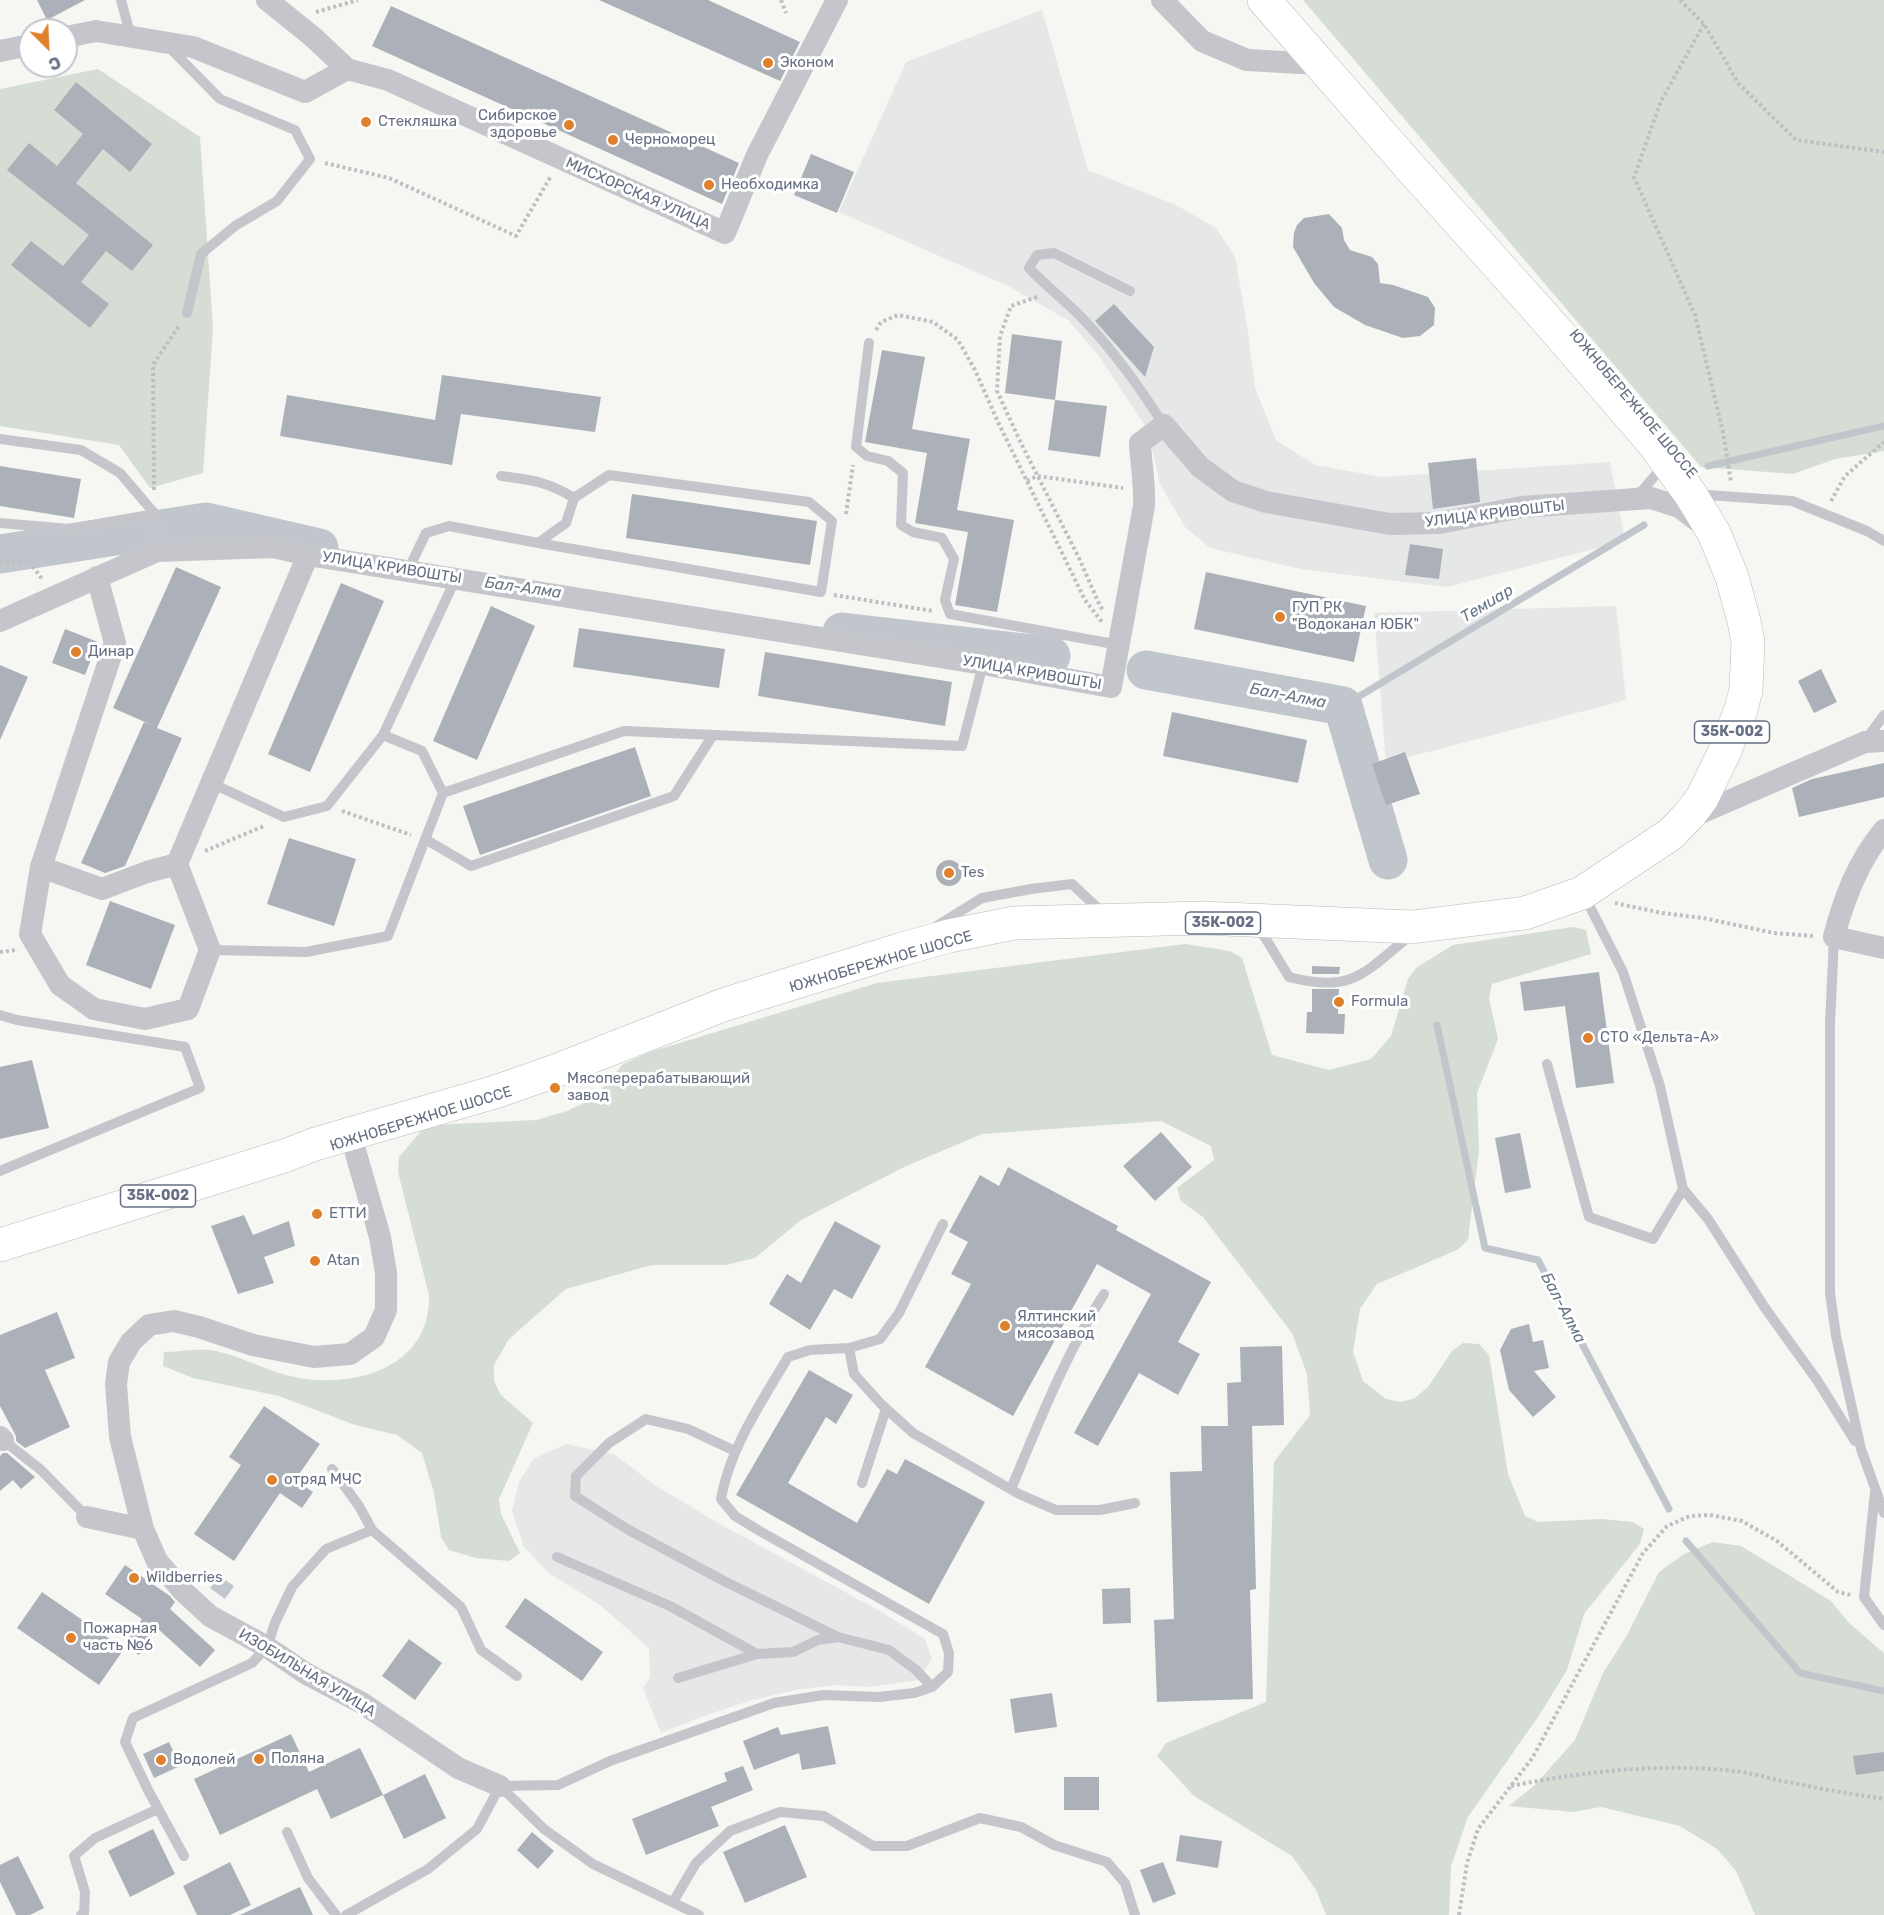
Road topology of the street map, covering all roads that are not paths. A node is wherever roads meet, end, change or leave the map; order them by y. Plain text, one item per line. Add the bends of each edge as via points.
1 (121, 0) edge
2 (267, 0) edge
3 (837, 0) edge
4 (1162, 0) edge
5 (1264, 0) edge
6 (1283, 0) edge
7 (78, 35) edge
8 (131, 37) junction
9 (165, 42) junction
10 (18, 47) edge
11 (0, 51) edge
12 (1327, 58) junction
13 (346, 69) junction
14 (1130, 291) dead end
15 (188, 313) road end
16 (868, 343) road end
17 (1164, 425) junction
18 (0, 439) edge
19 (1654, 444) junction
20 (501, 476) dead end
21 (574, 498) junction
22 (1601, 502) junction
23 (1716, 509) junction
24 (155, 514) junction
25 (0, 523) edge
26 (1884, 542) edge
27 (538, 543) junction
28 (157, 550) junction
29 (308, 555) junction
30 (412, 566) junction
31 (98, 577) junction
32 (456, 578) junction
33 (0, 621) edge
34 (1120, 637) junction
35 (983, 664) junction
36 (1884, 715) edge
37 (383, 735) junction
38 (713, 735) junction
39 (1875, 741) edge
40 (211, 783) junction
41 (443, 793) junction
42 (1696, 815) junction
43 (1884, 830) edge
44 (425, 839) junction
45 (177, 864) junction
46 (41, 867) junction
47 (1584, 897) junction
48 (1258, 926) junction
49 (1416, 931) junction
50 (1834, 937) junction
51 (1884, 948) edge
52 (210, 950) junction
53 (0, 1015) edge
54 (1547, 1064) dead end
55 (433, 1113) junction
56 (352, 1140) junction
57 (312, 1149) junction
58 (0, 1171) edge
59 (1683, 1189) junction
60 (943, 1224) dead end
61 (0, 1245) edge
62 (0, 1260) edge
63 (1104, 1294) dead end
64 (849, 1348) junction
65 (886, 1409) junction
66 (2, 1439) edge
67 (1860, 1449) junction
68 (735, 1451) junction
69 (332, 1468) dead end
70 (862, 1483) dead end
71 (1011, 1489) junction
72 (1876, 1489) junction
73 (1135, 1503) dead end
74 (1884, 1513) edge
75 (87, 1516) joint
76 (143, 1529) junction
77 (372, 1530) junction
78 (557, 1557) dead end
79 (1884, 1625) edge
80 (838, 1637) junction
81 (267, 1647) junction
82 (757, 1654) junction
83 (517, 1676) dead end
84 (678, 1678) dead end
85 (932, 1687) junction
86 (500, 1786) junction
87 (158, 1809) junction
88 (287, 1832) dead end
89 (184, 1856) dead end
90 (673, 1902) junction
91 (81, 1915) edge
92 (336, 1915) edge
93 (346, 1915) edge
94 (699, 1915) edge
95 (1135, 1915) edge

1 - 8 lane
2 - 13 street
3 - 13 street, МИСХОРСКАЯ УЛИЦА via 758,155 726,233 388,80
4 - 12 street via 1202,41 1247,60
5 - 12 highway, ЮЖНОБЕРЕЖНОЕ ШОССЕ
6 - 12 highway, ЮЖНОБЕРЕЖНОЕ ШОССЕ
7 - 8 street via 96,31
8 - 9 street
9 - 13 street via 193,47 305,92
9 - 15 lane via 220,99 295,130 309,159 277,201 235,226 201,254
10 - 11 street
12 - 19 highway, ЮЖНОБЕРЕЖНОЕ ШОССЕ
12 - 23 highway, ЮЖНОБЕРЕЖНОЕ ШОССЕ via 1638,405
14 - 17 lane via 1054,253 1037,255 1029,268 1111,349
16 - 34 lane via 856,447 867,456 888,461 903,473 901,525 913,532 942,538 954,559 945,600 950,614
17 - 22 street, УЛИЦА КРИВОШТЫ via 1200,467 1233,491 1266,502 1390,524 1440,523 1522,507
17 - 34 street, УЛИЦА КРИВОШТЫ via 1140,442 1144,506
18 - 24 lane via 81,450 120,473
19 - 22 lane via 1658,472 1641,492
19 - 23 highway, ЮЖНОБЕРЕЖНОЕ ШОССЕ
20 - 21 lane via 535,480
21 - 27 lane via 566,523
21 - 27 lane via 609,475 809,502 832,521 821,592
22 - 23 street, УЛИЦА КРИВОШТЫ via 1651,498 1679,507
23 - 26 lane via 1792,501 1867,531
23 - 42 highway, ЮЖНОБЕРЕЖНОЕ ШОССЕ / 35К-002 via 1745,577 1758,640 1756,680 1745,731
23 - 55 highway, ЮЖНОБЕРЕЖНОЕ ШОССЕ / 35К-002 via 1748,642 1741,710 1714,776 1690,814 1671,834 1582,893 1525,913 1412,927 1202,918 1014,923 899,950 723,1005 555,1071
24 - 25 lane via 70,529
24 - 28 lane
27 - 30 lane via 449,526 426,533
28 - 29 street, УЛИЦА КРИВОШТЫ via 273,547
28 - 31 street, УЛИЦА КРИВОШТЫ
29 - 30 street, УЛИЦА КРИВОШТЫ
29 - 40 street
30 - 32 street, УЛИЦА КРИВОШТЫ
31 - 33 street, УЛИЦА КРИВОШТЫ
31 - 46 street via 115,644
32 - 35 street, УЛИЦА КРИВОШТЫ
32 - 37 lane
34 - 35 street, УЛИЦА КРИВОШТЫ via 1111,687
35 - 38 lane via 962,746
36 - 39 lane
37 - 40 lane via 327,806 284,817
37 - 41 lane via 422,751
38 - 41 lane via 624,731
38 - 44 lane via 674,796 471,866
39 - 42 street
40 - 45 street
41 - 44 lane
42 - 47 highway, ЮЖНОБЕРЕЖНОЕ ШОССЕ / 35К-002 via 1666,844
43 - 50 street via 1866,854 1846,895
44 - 52 lane via 388,936 306,952
45 - 46 street via 102,889
45 - 52 street
46 - 52 street via 30,934 60,985 94,1009 145,1019 188,1009
47 - 49 highway, ЮЖНОБЕРЕЖНОЕ ШОССЕ / 35К-002 via 1526,917
47 - 59 lane via 1623,972 1660,1086
48 - 49 highway, ЮЖНОБЕРЕЖНОЕ ШОССЕ / 35К-002
48 - 49 lane via 1288,977 1312,983 1339,983 1362,975
48 - 55 highway, ЮЖНОБЕРЕЖНОЕ ШОССЕ / 35К-002 via 1177,922 1023,927 953,939 730,1007 507,1094
50 - 51 street
50 - 67 lane via 1830,1024 1830,1293
53 - 58 lane via 185,1047 200,1088
54 - 59 lane via 1590,1217 1653,1239
55 - 56 highway, ЮЖНОБЕРЕЖНОЕ ШОССЕ
55 - 57 highway, ЮЖНОБЕРЕЖНОЕ ШОССЕ
56 - 57 highway, ЮЖНОБЕРЕЖНОЕ ШОССЕ
56 - 76 street, ИЗОБИЛЬНАЯ УЛИЦА via 380,1237 386,1273 386,1310 374,1337 351,1354 314,1357 253,1345 174,1321 149,1325 131,1342 119,1362 116,1384 120,1437
57 - 61 highway, ЮЖНОБЕРЕЖНОЕ ШОССЕ / 35К-002
57 - 62 highway, ЮЖНОБЕРЕЖНОЕ ШОССЕ via 283,1165
59 - 67 lane via 1708,1219
60 - 64 lane via 893,1322 880,1339
63 - 71 lane via 1049,1397
64 - 65 lane via 854,1374
64 - 68 lane via 810,1350 788,1357
65 - 70 lane
65 - 71 lane via 913,1432
66 - 75 lane via 41,1470
67 - 72 lane
68 - 80 lane via 688,1429 646,1419 609,1443 576,1476 575,1496 627,1529
68 - 85 lane via 724,1477 721,1499 735,1516 943,1634 948,1672
69 - 77 lane
71 - 73 lane via 1056,1510 1100,1510
72 - 74 lane
72 - 79 lane via 1864,1597
75 - 76 street
76 - 81 street, ИЗОБИЛЬНАЯ УЛИЦА via 157,1561 184,1592 210,1616
77 - 81 lane via 326,1550 292,1587
77 - 83 lane via 461,1607 481,1650
78 - 82 lane via 670,1606
80 - 82 lane via 818,1640 793,1652
80 - 85 lane via 889,1650
81 - 86 street, ИЗОБИЛЬНАЯ УЛИЦА via 305,1673 362,1703 458,1768
81 - 87 lane via 252,1663 133,1718 125,1742
82 - 84 lane
85 - 86 lane via 879,1697 823,1695 774,1703 610,1761 558,1785
86 - 90 lane via 544,1829 592,1864
86 - 93 lane via 477,1829 428,1869
87 - 89 lane
87 - 91 lane via 95,1838 74,1856 85,1892
88 - 92 lane via 308,1878
90 - 94 lane
90 - 95 lane via 696,1863 730,1831 780,1812 824,1816 873,1846 907,1845 980,1818 1021,1827 1054,1845 1107,1862 1125,1883

